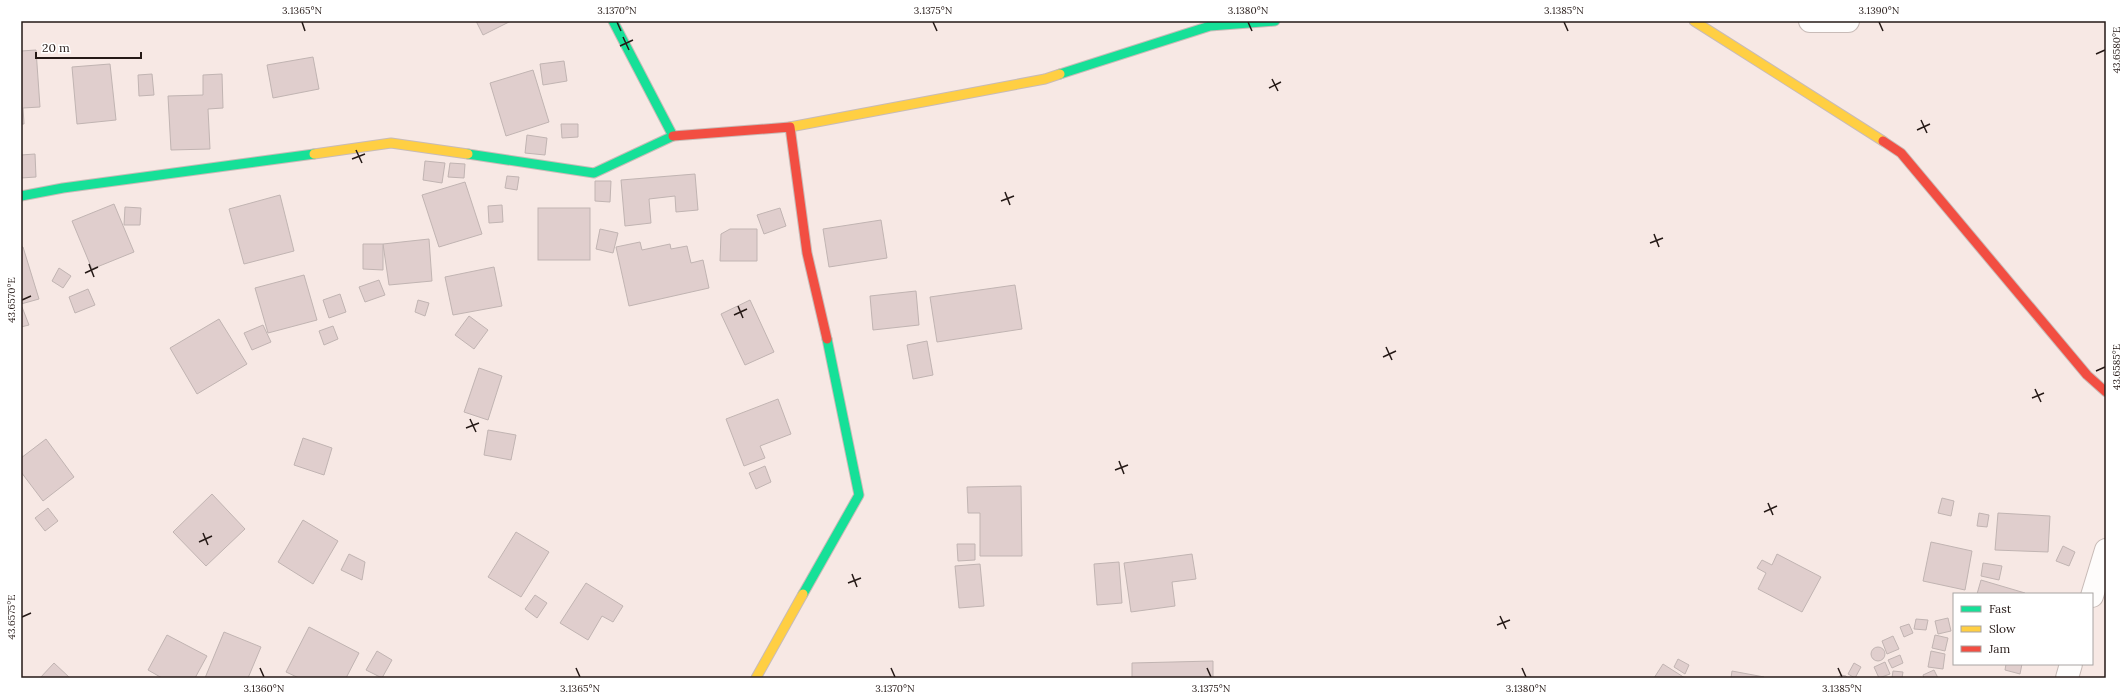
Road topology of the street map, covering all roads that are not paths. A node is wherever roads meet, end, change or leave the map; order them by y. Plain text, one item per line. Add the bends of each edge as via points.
1 (613, 21) edge
2 (1275, 21) edge
3 (1694, 21) edge
4 (1810, 21) edge
5 (1848, 21) edge
6 (790, 127) junction
7 (673, 136) junction
8 (21, 196) edge
9 (2106, 392) edge
10 (2106, 550) edge
11 (2093, 593) edge
12 (2071, 665) edge
13 (756, 678) edge
14 (2067, 678) edge

1 - 7 street
2 - 6 street via 1210,26 1045,79
3 - 9 street via 1901,153 2087,375
4 - 5 street
6 - 7 street
6 - 13 street via 807,253 859,495
7 - 8 street via 594,173 391,143
10 - 11 street
12 - 14 street

